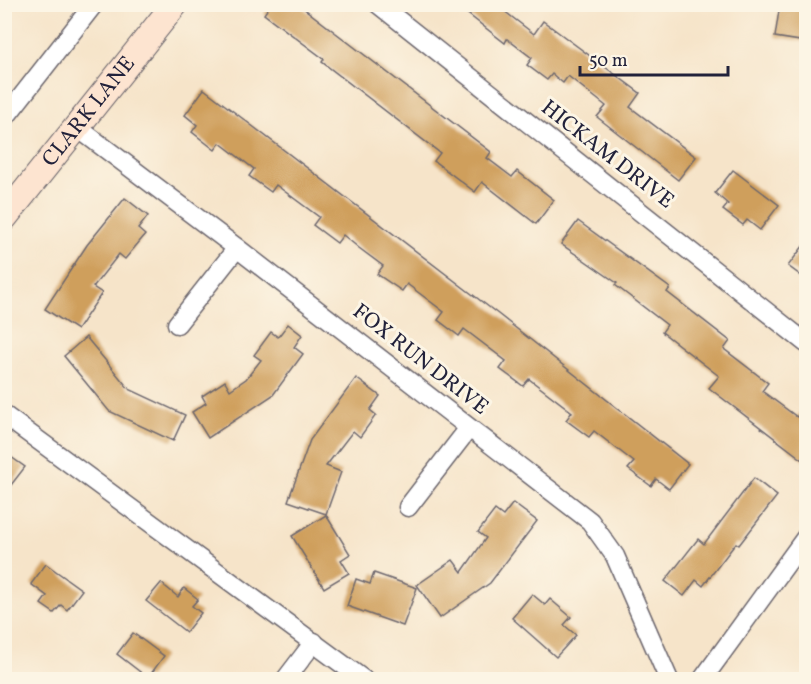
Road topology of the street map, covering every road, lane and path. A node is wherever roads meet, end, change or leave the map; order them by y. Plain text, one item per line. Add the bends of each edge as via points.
1 (93, 4) edge
2 (175, 4) edge
3 (378, 4) edge
4 (4, 119) edge
5 (78, 128) junction
6 (4, 218) edge
7 (237, 248) junction
8 (177, 324) dead end
9 (807, 343) edge
10 (4, 416) edge
11 (469, 428) junction
12 (408, 507) dead end
13 (807, 537) edge
14 (314, 642) junction
15 (285, 680) edge
16 (364, 680) edge
17 (669, 680) edge
18 (702, 680) edge

1 - 4 street
2 - 5 main road, CLARK LANE
3 - 9 street, HICKAM DRIVE
5 - 6 main road, CLARK LANE
5 - 7 street, FOX RUN DRIVE
7 - 8 street
7 - 11 street, FOX RUN DRIVE
10 - 14 street
11 - 12 street
11 - 17 street, FOX RUN DRIVE via 590,521 615,556
13 - 18 street
14 - 15 street
14 - 16 street

